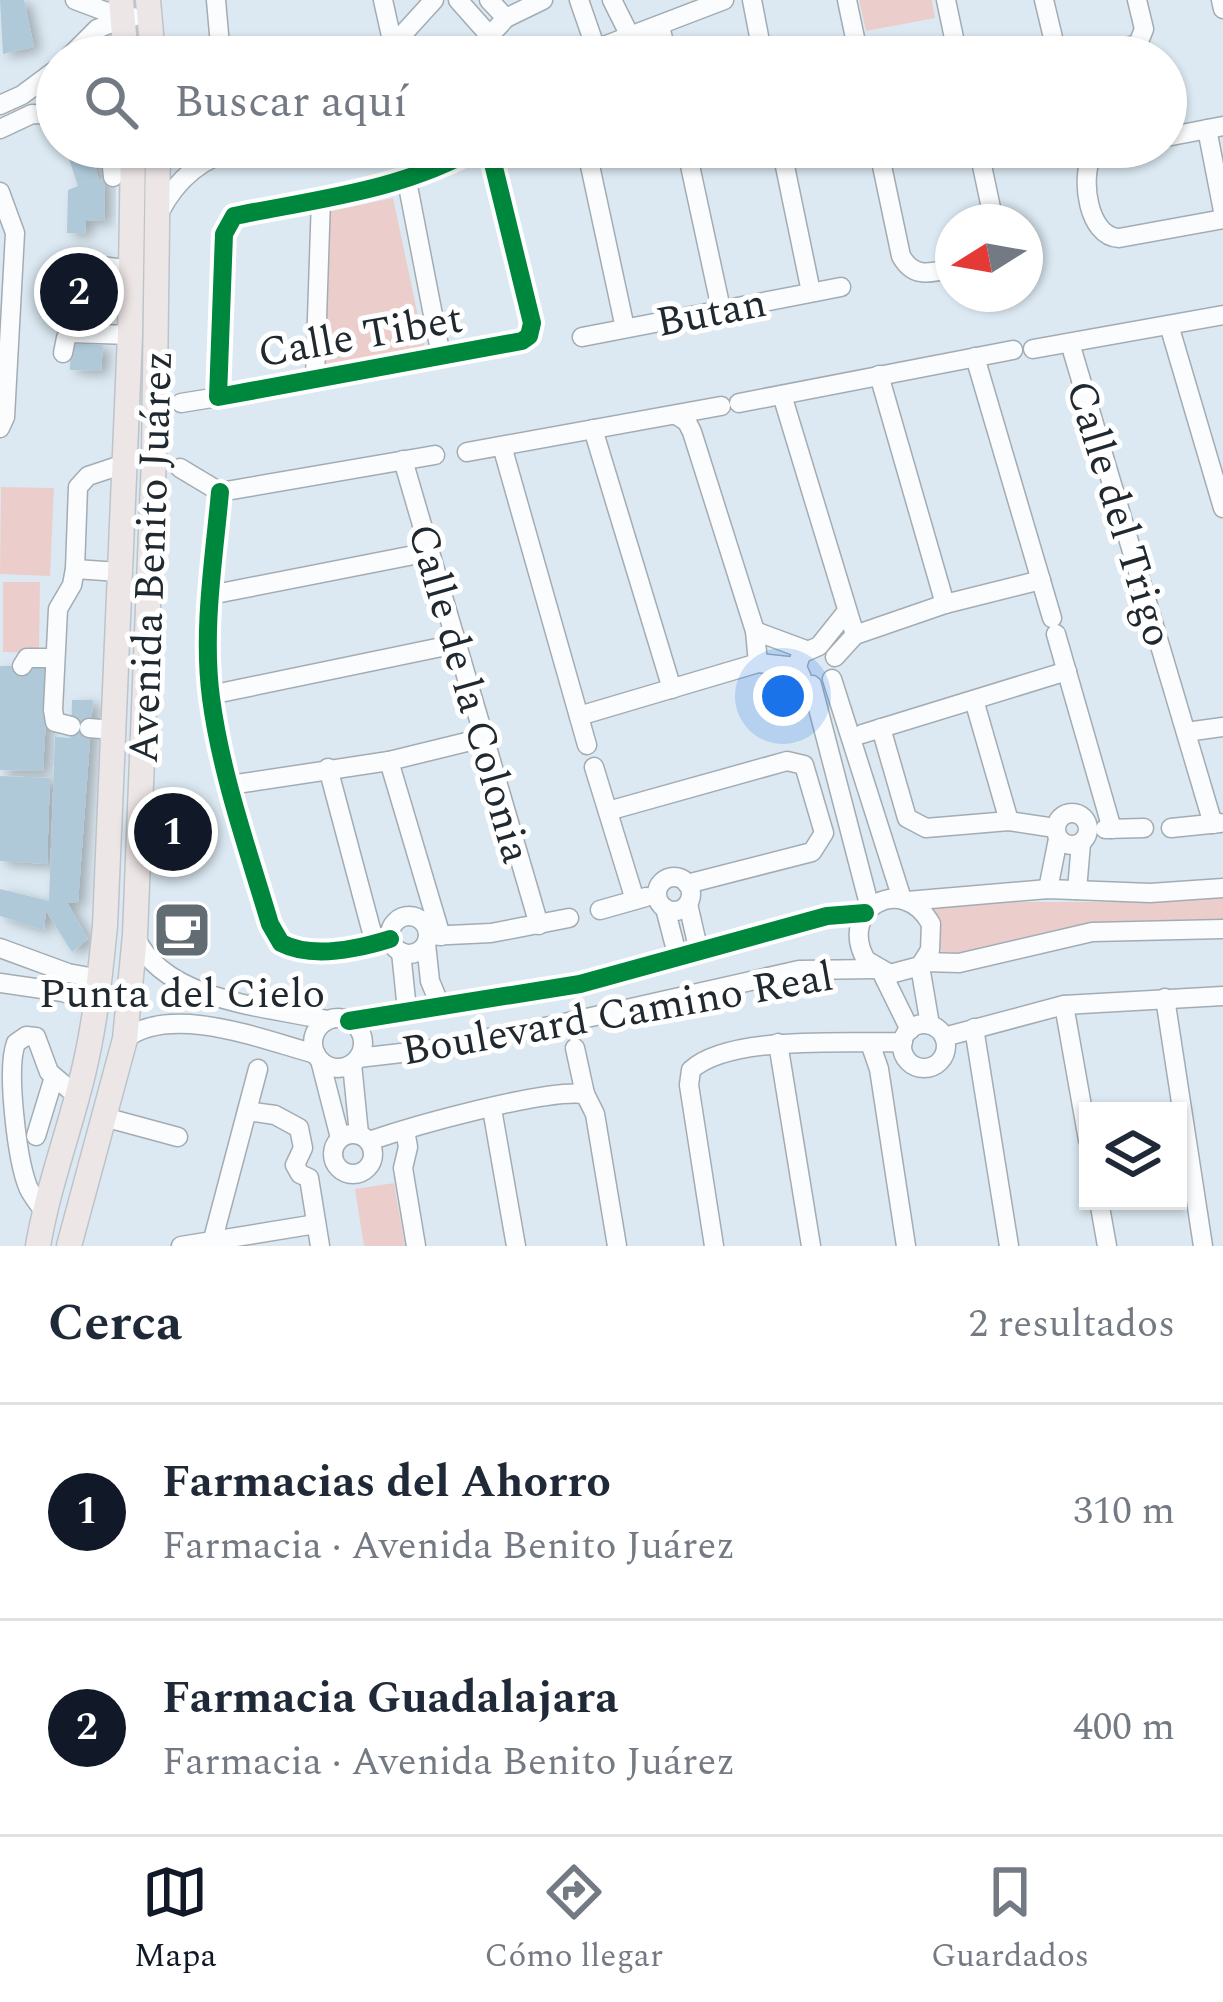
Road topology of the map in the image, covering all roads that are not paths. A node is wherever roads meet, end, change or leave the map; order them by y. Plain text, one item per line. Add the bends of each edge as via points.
1 (75, 0) edge
2 (216, 0) edge
3 (383, 0) edge
4 (434, 0) edge
5 (458, 0) edge
6 (489, 0) edge
7 (543, 0) edge
8 (579, 0) edge
9 (613, 0) edge
10 (724, 0) edge
11 (752, 0) edge
12 (847, 0) edge
13 (946, 0) edge
14 (1043, 0) edge
15 (1137, 0) edge
16 (1221, 0) edge
17 (149, 8) edge
18 (122, 9) edge
19 (1223, 10) edge
20 (506, 18) junction
21 (660, 25) junction
22 (91, 36) edge
23 (219, 36) edge
24 (391, 36) edge
25 (401, 36) edge
26 (490, 36) joint
27 (591, 36) edge
28 (630, 36) joint
29 (662, 36) edge
30 (759, 36) edge
31 (855, 36) edge
32 (954, 36) edge
33 (1052, 36) edge
34 (1144, 36) edge
35 (36, 85) edge
36 (22, 95) junction
37 (0, 105) edge
38 (32, 114) junction
39 (36, 114) edge
40 (1215, 128) edge
41 (0, 129) edge
42 (127, 168) edge
43 (129, 168) edge
44 (158, 168) edge
45 (195, 168) edge
46 (443, 168) edge
47 (483, 168) edge
48 (591, 168) edge
49 (691, 168) edge
50 (786, 168) edge
51 (882, 168) edge
52 (982, 168) edge
53 (1089, 168) edge
54 (407, 181) junction
55 (321, 199) junction
56 (2, 200) edge
57 (990, 204) edge
58 (159, 214) junction
59 (1223, 215) edge
60 (65, 261) dead end
61 (131, 270) junction
62 (935, 270) edge
63 (841, 287) dead end
64 (811, 292) junction
65 (721, 309) junction
66 (1223, 315) edge
67 (1169, 325) junction
68 (625, 328) junction
69 (130, 334) junction
70 (582, 337) dead end
71 (1070, 343) junction
72 (63, 353) dead end
73 (441, 356) junction
74 (975, 357) junction
75 (879, 375) junction
76 (315, 378) junction
77 (782, 395) junction
78 (218, 397) junction
79 (182, 403) dead end
80 (676, 416) junction
81 (0, 428) edge
82 (592, 428) junction
83 (502, 446) junction
84 (467, 452) dead end
85 (435, 455) dead end
86 (404, 460) junction
87 (124, 464) junction
88 (180, 468) dead end
89 (220, 492) junction
90 (1223, 508) edge
91 (429, 552) junction
92 (76, 569) junction
93 (119, 572) junction
94 (1041, 580) junction
95 (210, 595) junction
96 (945, 604) junction
97 (848, 611) junction
98 (755, 631) junction
99 (855, 635) junction
100 (455, 644) junction
101 (814, 655) junction
102 (55, 658) junction
103 (758, 663) junction
104 (22, 666) dead end
105 (1067, 671) junction
106 (822, 682) junction
107 (672, 689) junction
108 (210, 695) junction
109 (974, 700) junction
110 (579, 716) junction
111 (1223, 727) edge
112 (91, 728) junction
113 (1186, 732) junction
114 (483, 738) junction
115 (586, 745) dead end
116 (389, 760) junction
117 (594, 767) dead end
118 (328, 768) junction
119 (230, 785) junction
120 (608, 811) junction
121 (1010, 821) junction
122 (1218, 823) edge
123 (1144, 828) dead end
124 (1171, 828) dead end
125 (1112, 829) junction
126 (1057, 833) junction
127 (1085, 836) junction
128 (1223, 888) edge
129 (1048, 889) junction
130 (1077, 890) junction
131 (688, 894) junction
132 (635, 900) junction
133 (904, 900) junction
134 (661, 901) junction
135 (600, 910) dead end
136 (867, 911) junction
137 (569, 918) dead end
138 (539, 925) junction
139 (1223, 929) edge
140 (135, 935) junction
141 (432, 939) junction
142 (389, 945) junction
143 (0, 948) edge
144 (699, 952) junction
145 (678, 958) junction
146 (921, 964) junction
147 (878, 970) junction
148 (100, 979) junction
149 (0, 983) edge
150 (1223, 996) edge
151 (1165, 998) junction
152 (97, 1005) junction
153 (440, 1005) junction
154 (1064, 1005) junction
155 (407, 1010) junction
156 (327, 1020) junction
157 (349, 1021) junction
158 (974, 1028) junction
159 (125, 1039) junction
160 (940, 1039) junction
161 (778, 1043) junction
162 (870, 1043) junction
163 (907, 1045) junction
164 (575, 1048) dead end
165 (977, 1053) junction
166 (318, 1057) junction
167 (355, 1061) junction
168 (258, 1070) dead end
169 (879, 1070) junction
170 (54, 1077) junction
171 (113, 1082) junction
172 (80, 1084) junction
173 (585, 1094) junction
174 (1081, 1102) edge
175 (492, 1109) junction
176 (247, 1111) junction
177 (104, 1117) junction
178 (405, 1130) junction
179 (35, 1136) dead end
180 (178, 1137) dead end
181 (355, 1143) junction
182 (303, 1148) junction
183 (339, 1168) junction
184 (403, 1168) junction
185 (309, 1178) junction
186 (1101, 1210) edge
187 (44, 1211) junction
188 (316, 1224) junction
189 (213, 1239) junction
190 (38, 1246) edge
191 (69, 1246) edge
192 (181, 1246) edge
193 (320, 1246) edge
194 (416, 1246) edge
195 (516, 1246) edge
196 (617, 1246) edge
197 (714, 1246) edge
198 (811, 1246) edge
199 (906, 1246) edge
200 (1009, 1246) edge
201 (1107, 1246) edge
202 (1203, 1246) edge

1 - 18 street
2 - 23 street
3 - 24 street
4 - 25 street
5 - 26 street
6 - 20 street
7 - 20 street
8 - 27 street
9 - 28 street
10 - 21 street
11 - 30 street
12 - 31 street
13 - 32 street
14 - 33 street
15 - 34 street
16 - 19 street
17 - 18 street
18 - 22 street
20 - 26 street
21 - 28 street
21 - 29 street
35 - 36 street
36 - 37 street
36 - 38 street
38 - 39 street
38 - 41 street
40 - 59 street
42 - 61 main road, Avenida Benito Juárez
43 - 58 main road
44 - 58 main road, Avenida Benito Juárez
45 - 58 street via 178,180
46 - 54 street, Calle Tibet
47 - 73 street, Calle Tibet via 532,323 522,341
48 - 68 street
49 - 65 street
50 - 64 street
51 - 62 street via 901,256 916,273
52 - 57 street
53 - 59 street via 1096,226 1110,238
54 - 55 street, Calle Tibet
54 - 73 street
55 - 76 street
55 - 78 street, Calle Tibet via 227,224
56 - 81 street via 15,233
58 - 140 main road, Avenida Benito Juárez
60 - 61 street
61 - 69 main road, Avenida Benito Juárez
63 - 64 street, Butan
64 - 65 street, Butan
65 - 68 street, Butan
66 - 67 street, Calle del Trigo
67 - 71 street, Calle del Trigo
67 - 90 street
68 - 70 street, Butan
69 - 72 street via 71,333
69 - 87 main road, Avenida Benito Juárez
71 - 74 street
71 - 113 street, Calle del Trigo
73 - 76 street, Calle Tibet
74 - 75 street
74 - 94 street
75 - 77 street
75 - 96 street
76 - 78 street, Calle Tibet
77 - 80 street
77 - 97 street
78 - 79 street
80 - 82 street
80 - 98 street via 692,432
82 - 83 street
82 - 107 street
83 - 84 street
83 - 110 street
85 - 86 street
86 - 89 street
86 - 91 street, Calle de la Colonia
87 - 92 street via 80,482
87 - 93 main road, Avenida Benito Juárez
88 - 89 street
89 - 95 street
91 - 95 street
91 - 100 street, Calle de la Colonia
92 - 93 street
92 - 102 street via 59,604
93 - 112 main road, Avenida Benito Juárez
94 - 96 street
94 - 105 street
95 - 108 street
96 - 99 street
97 - 99 street
97 - 101 street
98 - 101 street
98 - 103 street
99 - 101 street
100 - 108 street
100 - 114 street, Calle de la Colonia
101 - 103 street
101 - 106 street via 836,668
101 - 106 street via 802,678
102 - 104 street via 28,658
102 - 112 street via 53,717
103 - 107 street
105 - 109 street
105 - 125 street
106 - 133 street
106 - 136 street
107 - 110 street
108 - 119 street
109 - 121 street
109 - 121 street via 872,731 913,824
110 - 115 street
111 - 113 street
112 - 148 main road, Avenida Benito Juárez
113 - 122 street, Calle del Trigo
114 - 116 street
114 - 138 street, Calle de la Colonia
116 - 118 street
116 - 141 street
117 - 120 street
118 - 119 street
118 - 142 street
119 - 142 street via 280,943 300,950
120 - 131 street via 787,760 804,765 824,833 818,847
120 - 132 street
121 - 126 street
122 - 124 street
123 - 125 street
125 - 127 street
126 - 127 street via 1066,845
126 - 127 street via 1064,814 1075,813
126 - 129 street
127 - 130 street
128 - 130 street
129 - 130 street
129 - 133 street
131 - 134 street via 675,911
131 - 134 street via 679,878 668,878
131 - 144 street
132 - 134 street
132 - 135 street
133 - 136 street
133 - 146 street via 931,924
134 - 145 street
136 - 144 street, Boulevard Camino Real
136 - 147 street via 860,950
137 - 138 street
138 - 141 street
139 - 146 street via 1092,932 959,963
140 - 156 street via 151,964 172,980
140 - 159 main road, Avenida Benito Juárez
141 - 142 street via 418,952
141 - 142 street via 410,916 394,922
141 - 153 street via 430,981
142 - 155 street
143 - 148 street
144 - 145 street, Boulevard Camino Real
145 - 153 street, Boulevard Camino Real via 580,984
146 - 147 street via 900,974
146 - 160 street
147 - 163 street
147 - 167 street, Boulevard Camino Real via 800,970
148 - 152 main road, Avenida Benito Juárez
149 - 152 street
150 - 151 street
151 - 154 street
151 - 202 street
152 - 172 main road, Avenida Benito Juárez
153 - 155 street, Boulevard Camino Real
154 - 158 street
154 - 174 street
155 - 157 street, Boulevard Camino Real
156 - 157 street
156 - 166 street via 314,1034
157 - 167 street via 362,1037
158 - 160 street
158 - 165 street
159 - 166 street via 149,1026 185,1024
159 - 171 main road, Avenida Benito Juárez
160 - 163 street
160 - 163 street via 929,1068
160 - 165 street
161 - 162 street
161 - 197 street via 706,1060 688,1075
161 - 198 street
162 - 163 street
162 - 169 street
163 - 169 street
164 - 173 street
165 - 200 street
166 - 167 street via 338,1068
166 - 181 street
167 - 181 street
168 - 176 street
169 - 199 street
170 - 172 street
170 - 179 street
170 - 187 street via 37,1037 16,1042 19,1148 28,1188
171 - 172 main road
171 - 177 main road, Avenida Benito Juárez
172 - 187 main road, Avenida Benito Juárez
173 - 175 street
173 - 196 street
175 - 178 street
175 - 195 street
176 - 182 street via 289,1120
176 - 189 street
177 - 180 street
177 - 191 main road, Avenida Benito Juárez
178 - 181 street
178 - 184 street
181 - 182 street
181 - 183 street via 333,1156
181 - 183 street via 358,1174
181 - 184 street
182 - 185 street via 295,1165
183 - 185 street
184 - 194 street
185 - 188 street
186 - 201 street
187 - 190 main road, Avenida Benito Juárez
188 - 189 street
188 - 193 street
189 - 192 street

